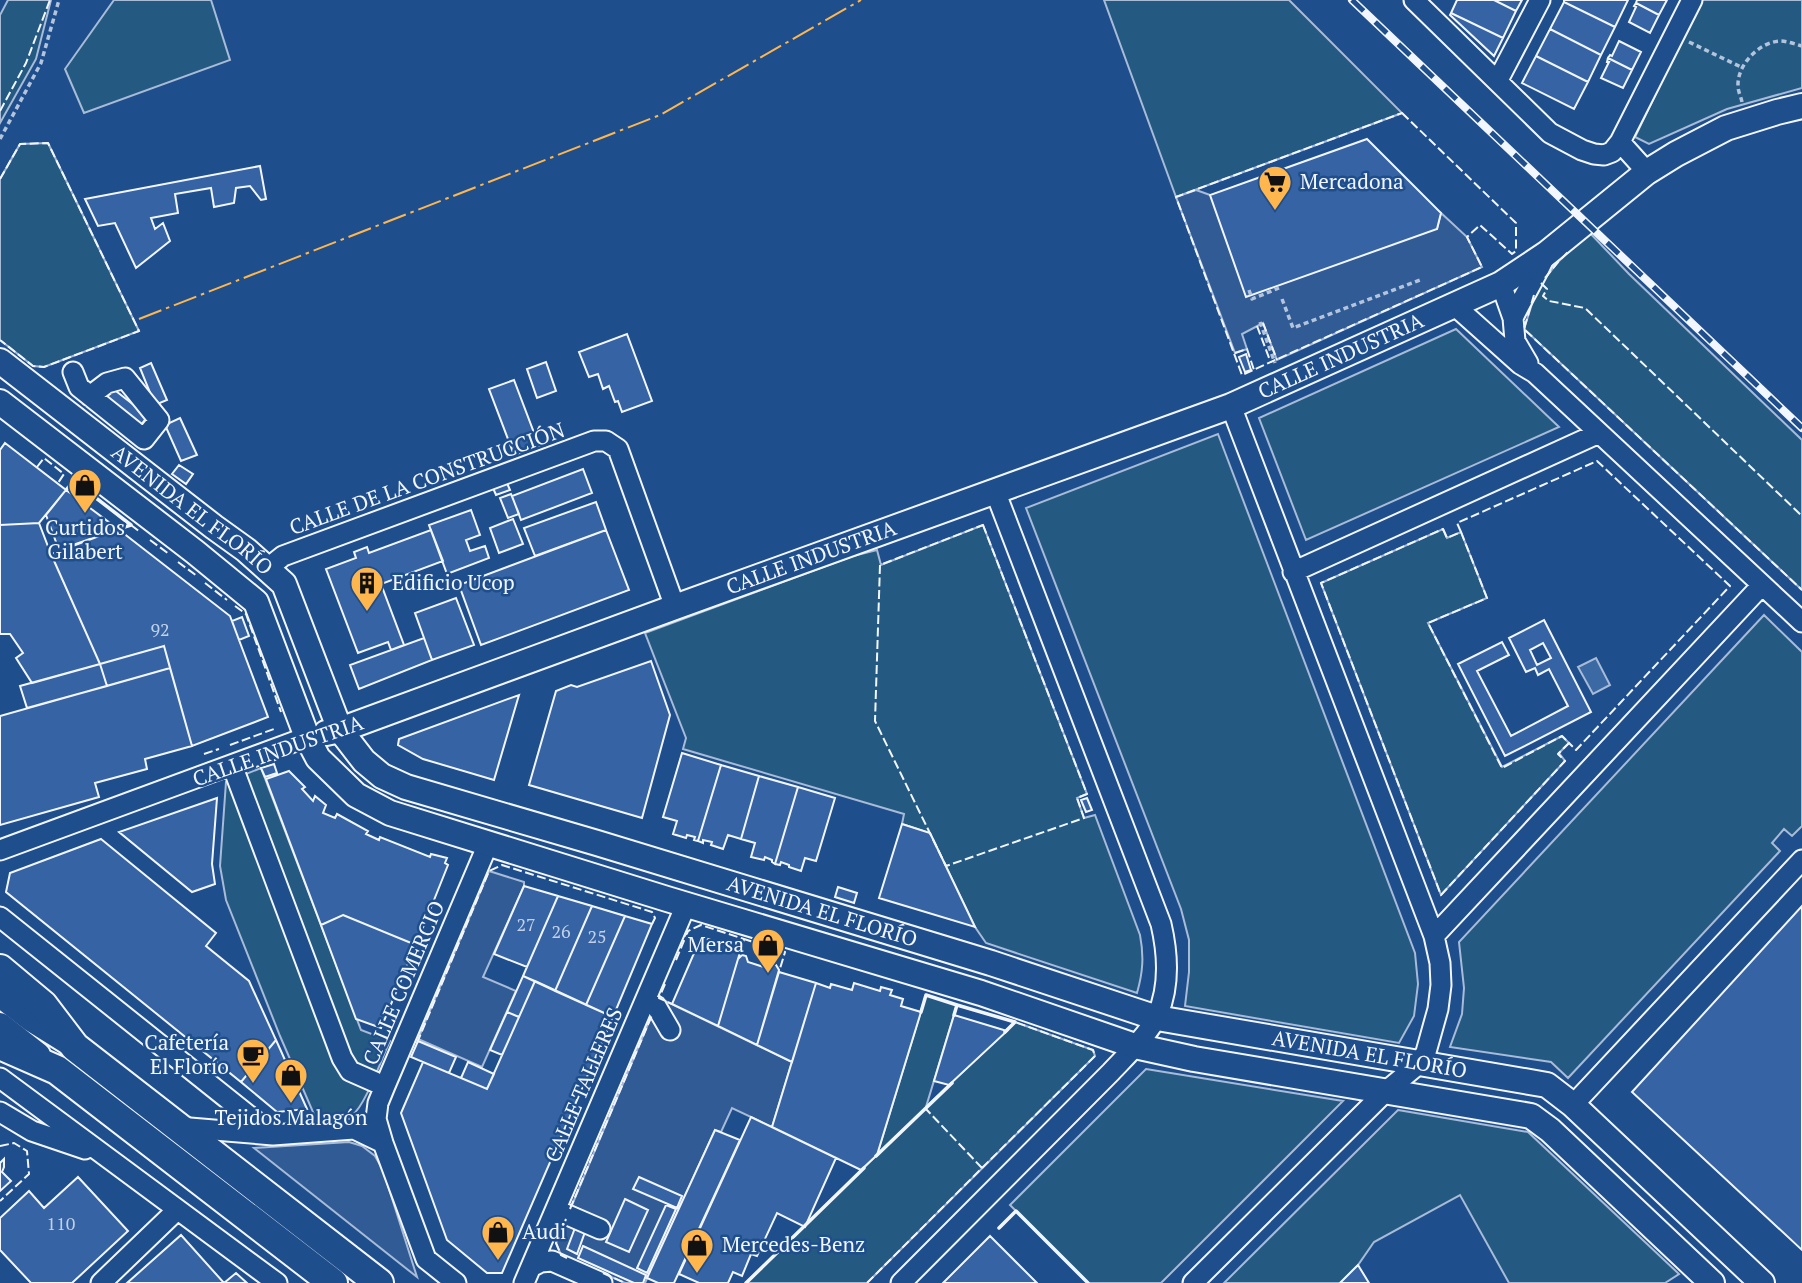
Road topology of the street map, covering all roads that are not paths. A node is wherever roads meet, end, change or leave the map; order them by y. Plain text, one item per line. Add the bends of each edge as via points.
1 (1415, 0) edge
2 (1540, 0) edge
3 (1692, 0) edge
4 (1498, 80) junction
5 (1802, 106) edge
6 (1620, 142) junction
7 (1647, 172) junction
8 (1546, 254) junction
9 (1501, 284) junction
10 (1454, 305) junction
11 (1513, 318) junction
12 (0, 361) edge
13 (73, 372) dead end
14 (1535, 373) junction
15 (19, 377) junction
16 (90, 396) dead end
17 (0, 403) edge
18 (1231, 406) junction
19 (1599, 433) junction
20 (995, 491) junction
21 (268, 568) junction
22 (1293, 572) junction
23 (1762, 585) junction
24 (248, 594) junction
25 (675, 607) junction
26 (1802, 622) edge
27 (340, 730) junction
28 (307, 737) junction
29 (232, 765) junction
30 (500, 814) junction
31 (488, 844) junction
32 (2, 848) edge
33 (1802, 860) edge
34 (697, 873) junction
35 (686, 905) junction
36 (0, 918) edge
37 (1434, 936) junction
38 (0, 969) edge
39 (0, 995) edge
40 (645, 1002) junction
41 (1157, 1017) junction
42 (0, 1025) edge
43 (670, 1030) dead end
44 (0, 1045) edge
45 (75, 1046) junction
46 (1135, 1046) junction
47 (1420, 1063) junction
48 (57, 1070) junction
49 (0, 1078) edge
50 (375, 1082) dead end
51 (1385, 1092) junction
52 (1573, 1105) junction
53 (0, 1112) edge
54 (176, 1127) junction
55 (1550, 1130) junction
56 (273, 1135) junction
57 (383, 1143) junction
58 (102, 1155) junction
59 (177, 1210) junction
60 (556, 1210) junction
61 (600, 1229) dead end
62 (1733, 1255) junction
63 (528, 1275) edge
64 (1709, 1282) edge
65 (101, 1283) edge
66 (277, 1283) edge
67 (333, 1283) edge
68 (379, 1283) edge
69 (456, 1283) edge
70 (602, 1283) edge
71 (901, 1283) edge
72 (1193, 1283) edge
73 (1762, 1283) edge

1 - 4 street
2 - 4 street
3 - 6 street
4 - 6 street via 1550,133 1567,143 1604,155
5 - 7 main road, CALLE INDUSTRIA via 1726,128
6 - 7 street
7 - 8 main road, CALLE INDUSTRIA
8 - 9 main road, CALLE INDUSTRIA
8 - 11 street
9 - 10 main road, CALLE INDUSTRIA
9 - 11 street
10 - 14 street
10 - 18 main road, CALLE INDUSTRIA
11 - 14 street via 1515,341
12 - 15 main road, AVENIDA EL FLORÍO
13 - 16 street via 79,387
14 - 19 street
15 - 17 main road
15 - 21 main road, AVENIDA EL FLORÍO
17 - 24 main road, AVENIDA EL FLORÍO
18 - 20 main road, CALLE INDUSTRIA
18 - 22 street
19 - 22 street
19 - 23 street
20 - 25 main road, CALLE INDUSTRIA
20 - 41 street via 1161,924 1167,967
21 - 24 main road
21 - 25 street, CALLE DE LA CONSTRUCCIÓN via 296,551 594,441 606,441 618,449
21 - 27 main road, AVENIDA EL FLORÍO via 284,584
22 - 37 street
23 - 26 street
23 - 37 street
24 - 28 main road, AVENIDA EL FLORÍO via 256,602
25 - 27 main road, CALLE INDUSTRIA
27 - 28 main road, CALLE INDUSTRIA
27 - 30 main road, AVENIDA EL FLORÍO via 382,776
28 - 29 street, CALLE INDUSTRIA
28 - 31 main road, AVENIDA EL FLORÍO via 318,758 356,795 390,813
29 - 32 street, CALLE INDUSTRIA
29 - 50 street via 342,1058 350,1071
30 - 31 main road
30 - 34 main road, AVENIDA EL FLORÍO
31 - 35 main road, AVENIDA EL FLORÍO
31 - 57 street, CALLE COMERCIO via 378,1104 376,1119
33 - 52 street
34 - 35 main road
34 - 41 main road, AVENIDA EL FLORÍO
35 - 40 street, CALLE TALLERES
35 - 46 main road, AVENIDA EL FLORÍO via 981,993
36 - 56 street
37 - 47 street via 1441,985
38 - 45 highway via 43,1005
39 - 45 main road
40 - 43 street via 656,1006
40 - 60 street, CALLE TALLERES
41 - 46 street
41 - 47 main road, AVENIDA EL FLORÍO
42 - 48 main road
44 - 48 highway
45 - 54 highway
46 - 51 main road, AVENIDA EL FLORÍO
46 - 71 street
47 - 51 street
47 - 52 main road, AVENIDA EL FLORÍO via 1547,1085
48 - 67 highway
49 - 58 street
51 - 55 main road, AVENIDA EL FLORÍO via 1531,1116
51 - 72 street
52 - 55 main road
52 - 62 main road, AVENIDA EL FLORÍO
53 - 58 street via 32,1130
54 - 56 street
54 - 68 highway
55 - 64 main road, AVENIDA EL FLORÍO
56 - 57 street via 355,1129
57 - 69 street, CALLE COMERCIO via 426,1259
58 - 59 street
59 - 65 street
59 - 66 street
60 - 61 street
60 - 63 street, CALLE TALLERES
62 - 64 main road
62 - 73 main road, AVENIDA EL FLORÍO
63 - 70 street via 541,1262 552,1261

